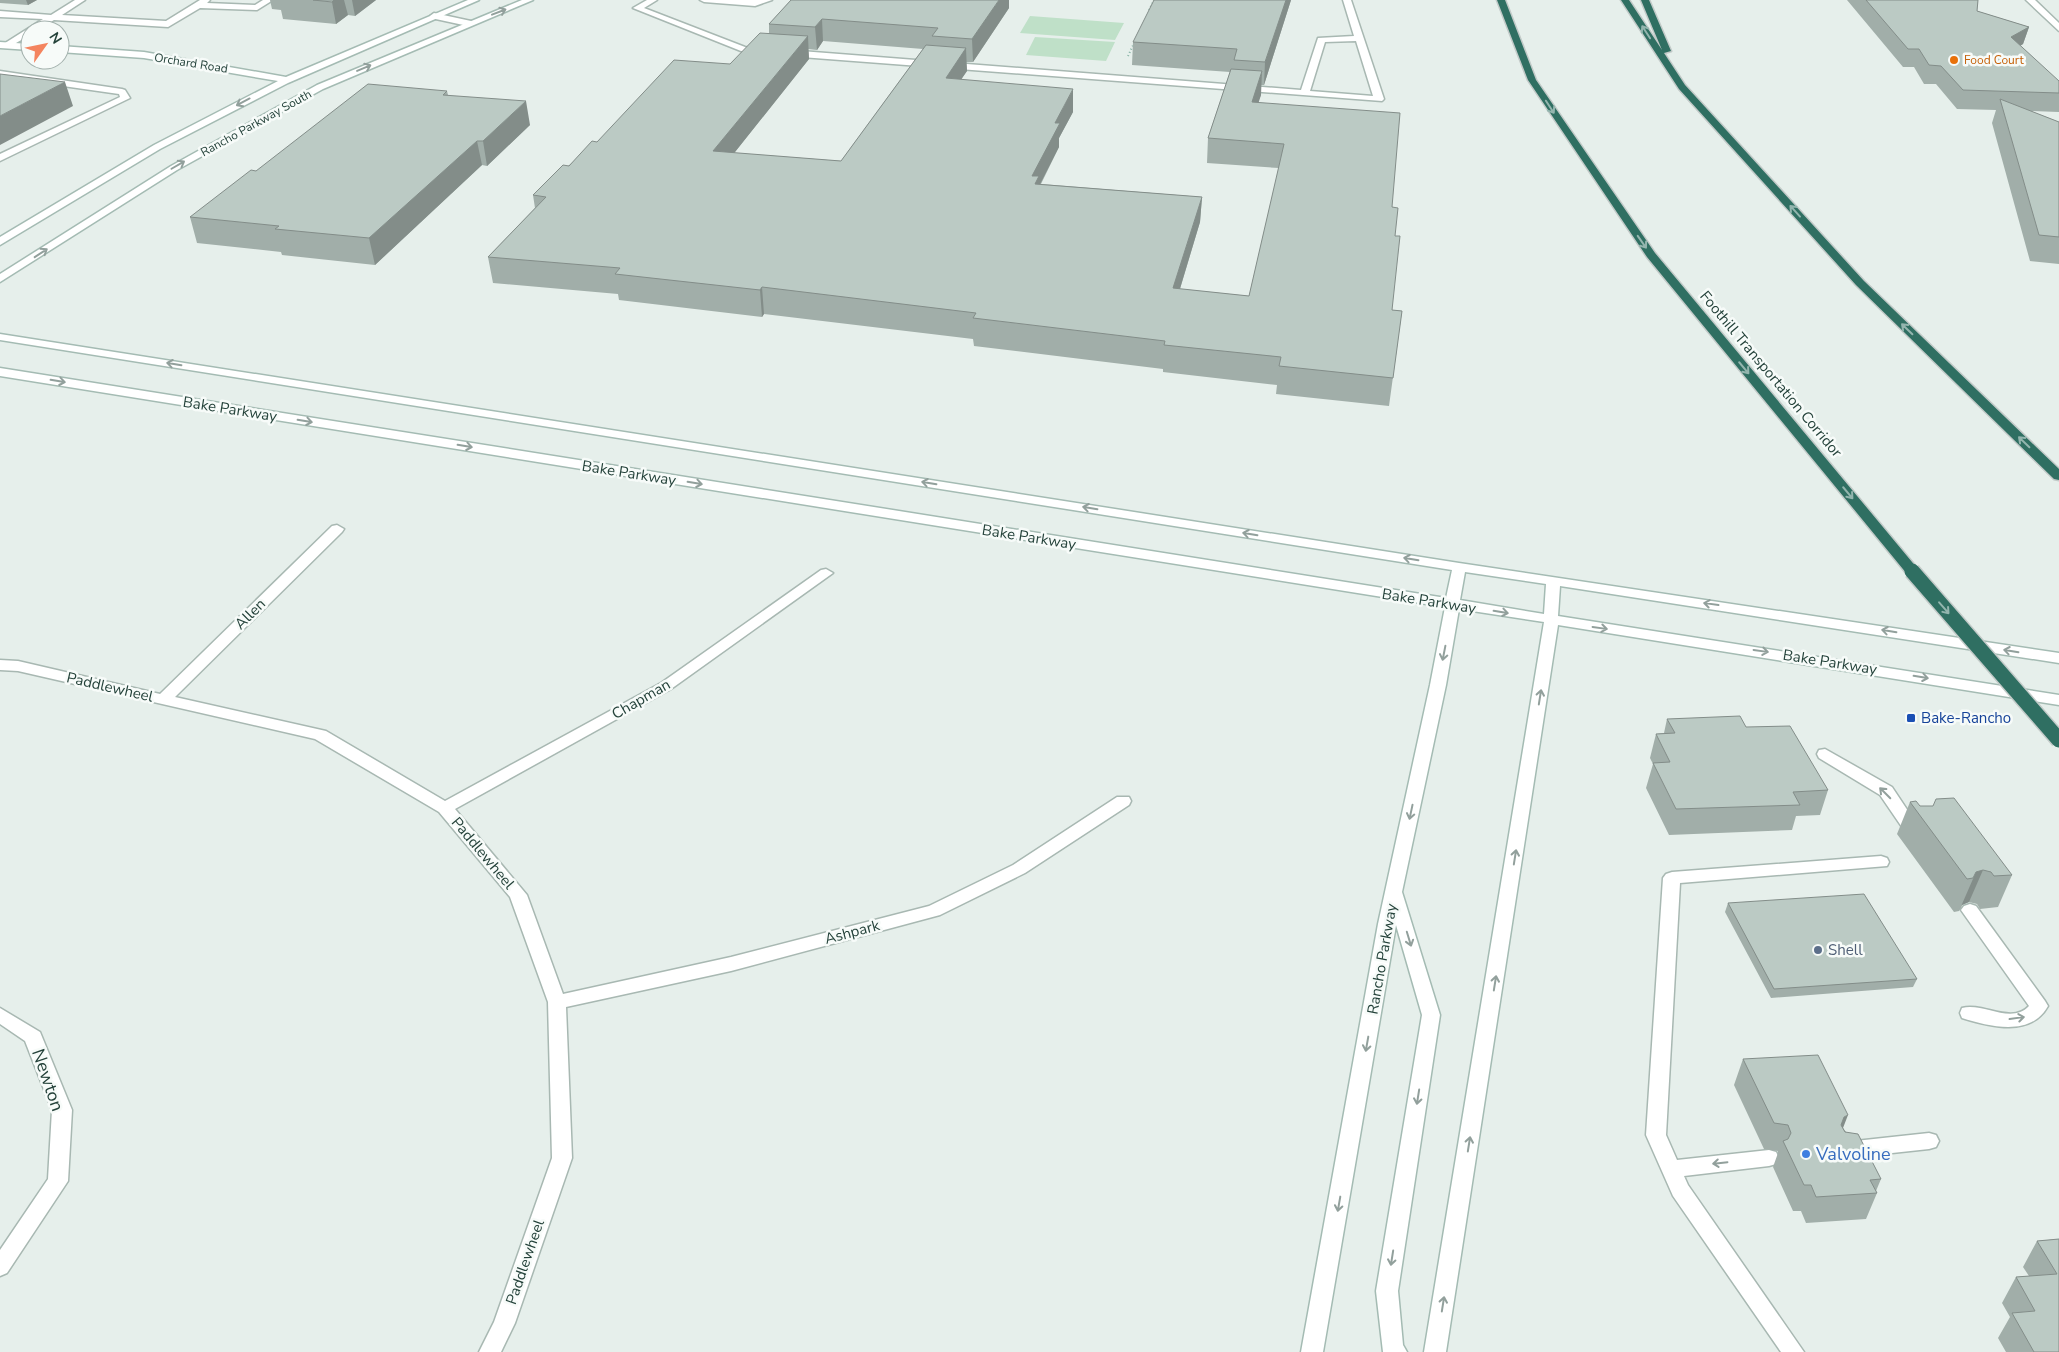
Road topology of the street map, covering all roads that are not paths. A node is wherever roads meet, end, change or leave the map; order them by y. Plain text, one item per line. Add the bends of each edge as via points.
1 (81, 0) edge
2 (206, 0) edge
3 (269, 0) edge
4 (476, 0) edge
5 (529, 0) edge
6 (653, 0) edge
7 (704, 0) edge
8 (768, 0) edge
9 (1347, 0) edge
10 (1491, 0) edge
11 (1501, 0) edge
12 (1625, 0) edge
13 (1645, 0) edge
14 (2030, 0) edge
15 (198, 5) junction
16 (0, 14) edge
17 (434, 16) junction
18 (52, 17) junction
19 (47, 20) edge
20 (468, 23) junction
21 (2059, 28) edge
22 (20, 36) edge
23 (1360, 38) junction
24 (3, 45) edge
25 (20, 46) edge
26 (70, 50) edge
27 (773, 52) edge
28 (783, 52) edge
29 (0, 74) edge
30 (286, 80) junction
31 (1532, 80) junction
32 (1682, 87) junction
33 (320, 88) junction
34 (1305, 94) junction
35 (0, 158) edge
36 (0, 242) edge
37 (0, 279) edge
38 (0, 337) edge
39 (0, 372) edge
40 (2059, 476) edge
41 (337, 529) dead end
42 (1459, 566) junction
43 (826, 574) dead end
44 (1553, 581) junction
45 (1453, 605) junction
46 (1552, 621) junction
47 (2059, 658) edge
48 (0, 665) edge
49 (164, 699) junction
50 (2059, 700) edge
51 (2059, 740) edge
52 (1825, 754) dead end
53 (1123, 800) dead end
54 (445, 808) junction
55 (1914, 832) dead end
56 (1881, 862) dead end
57 (1394, 892) junction
58 (1970, 910) edge
59 (557, 1002) junction
60 (1969, 1013) dead end
61 (0, 1014) edge
62 (1930, 1141) dead end
63 (1842, 1150) edge
64 (1769, 1158) dead end
65 (1670, 1169) junction
66 (0, 1266) edge
67 (490, 1352) edge
68 (1312, 1352) edge
69 (1396, 1352) edge
70 (1435, 1352) edge
71 (1793, 1352) edge

1 - 18 main road
2 - 15 main road
3 - 15 main road via 257,8
4 - 17 main road, Rancho Parkway South
20 -> 5 main road, Rancho Parkway South
6 - 27 main road via 637,8 744,50
7 - 8 main road via 754,4
9 - 23 main road
10 - 31 highway
11 - 31 highway, Foothill Transportation Corridor
32 -> 12 highway
13 - 32 highway
14 - 21 main road
15 - 18 main road via 168,24
16 - 18 main road
17 - 20 main road
17 - 30 main road, Rancho Parkway South
18 - 19 main road
33 -> 20 main road, Rancho Parkway South
22 - 24 main road
23 - 34 main road via 1321,40
23 - 34 main road via 1379,99
24 - 25 main road
26 - 30 main road, Orchard Road via 144,55
28 - 34 main road
29 - 35 main road via 122,92 125,98
30 - 33 main road, Orchard Road
30 -> 36 main road, Rancho Parkway South via 157,147
31 -> 51 highway, Foothill Transportation Corridor, bridge via 1651,256 1912,571
40 -> 32 highway via 1860,283
37 -> 33 main road, Rancho Parkway South via 174,168
42 -> 38 main road
39 -> 45 main road, Bake Parkway
41 - 49 main road, Allen
42 - 44 main road
42 - 45 main road, Rancho Parkway
43 - 54 main road, Chapman via 666,686
44 - 46 main road
47 -> 44 main road
45 -> 46 main road, Bake Parkway
45 -> 57 main road, Rancho Parkway
46 -> 50 main road, Bake Parkway via 1796,656
70 -> 46 main road
48 - 49 main road, Paddlewheel via 18,666
49 - 54 main road, Paddlewheel via 320,735
55 -> 52 main road via 1886,791
53 - 59 main road, Ashpark via 1019,868 934,910 731,964
54 - 59 main road, Paddlewheel via 518,895
56 - 65 main road via 1672,878 1656,1135
57 -> 68 main road, Rancho Parkway
57 -> 69 main road via 1431,1015 1387,1291
60 -> 58 main road via 1994,1019 2016,1019 2031,1015 2039,1006
59 - 67 main road, Paddlewheel via 562,1158 504,1324
61 - 66 main road, Newton via 33,1037 62,1110 58,1181
62 - 63 main road
64 -> 65 main road
65 - 71 main road via 1680,1190

